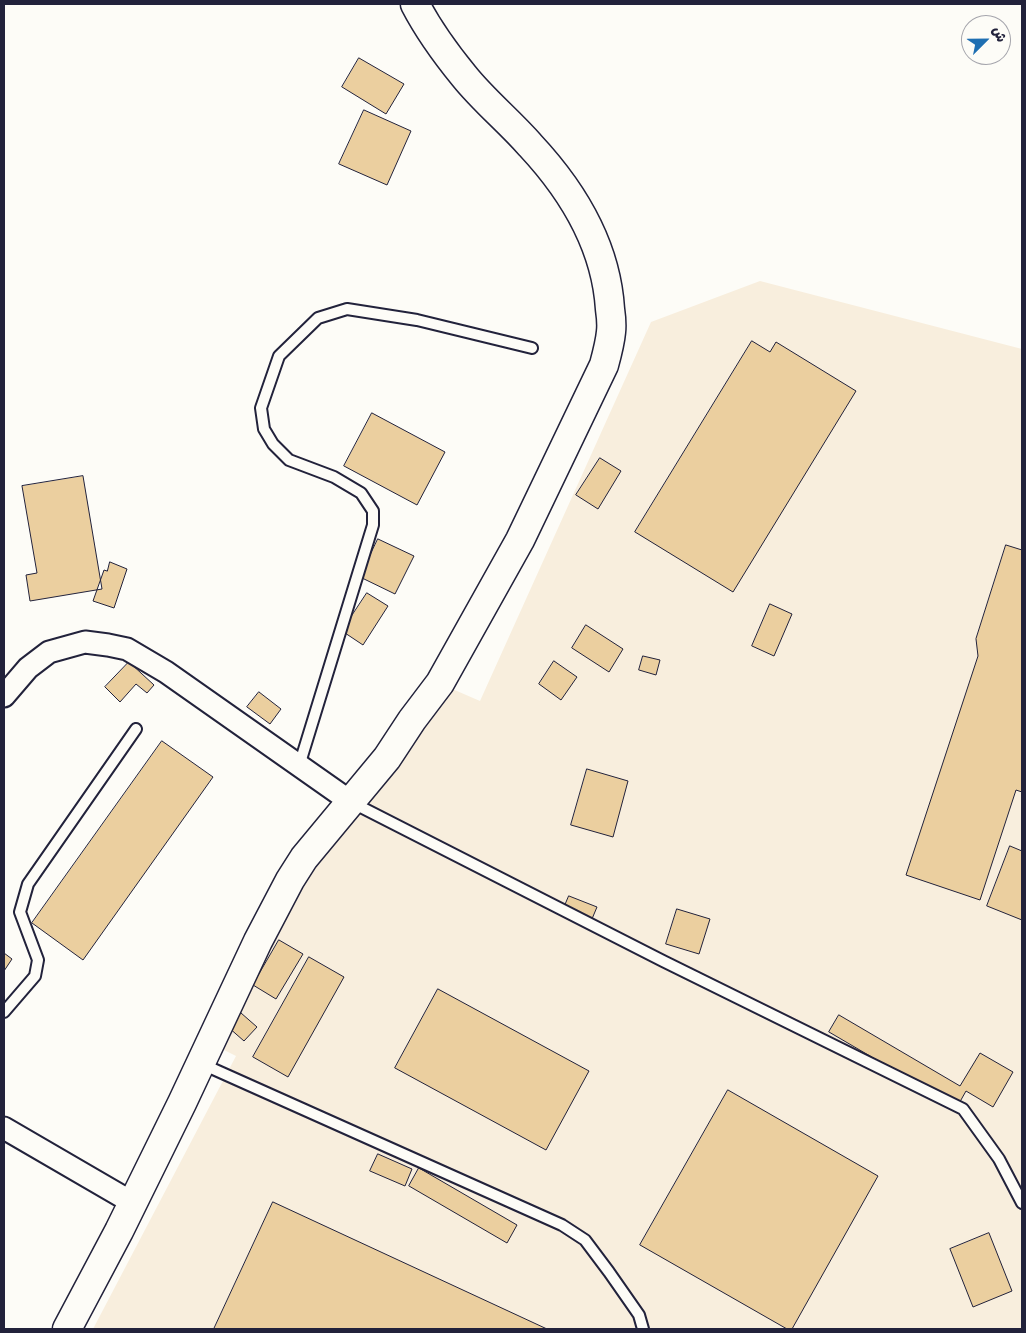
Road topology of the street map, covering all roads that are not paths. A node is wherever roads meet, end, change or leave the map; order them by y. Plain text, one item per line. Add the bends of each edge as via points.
1 (415, 4) edge
2 (532, 348) dead end
3 (4, 696) edge
4 (136, 729) dead end
5 (299, 766) junction
6 (351, 802) junction
7 (4, 1012) edge
8 (201, 1063) junction
9 (4, 1128) edge
10 (133, 1203) junction
11 (1022, 1203) edge
12 (66, 1329) edge
13 (643, 1329) edge

1 - 6 main road via 465,77 542,158 579,209 598,247 604,268 610,295 611,331 604,365 520,540 440,683
2 - 5 lane via 416,320 347,309 318,318 279,356 261,408 268,436 290,460 334,477 361,493 373,511 373,526
3 - 5 street via 28,668 49,652 85,642 127,649 166,672
4 - 7 lane via 28,884 20,912 38,960 35,976
5 - 6 street
6 - 8 main road via 304,858 290,880
6 - 11 lane via 963,1109 999,1159
8 - 10 main road
8 - 13 lane via 562,1225 585,1240 639,1315
9 - 10 street
10 - 12 main road

